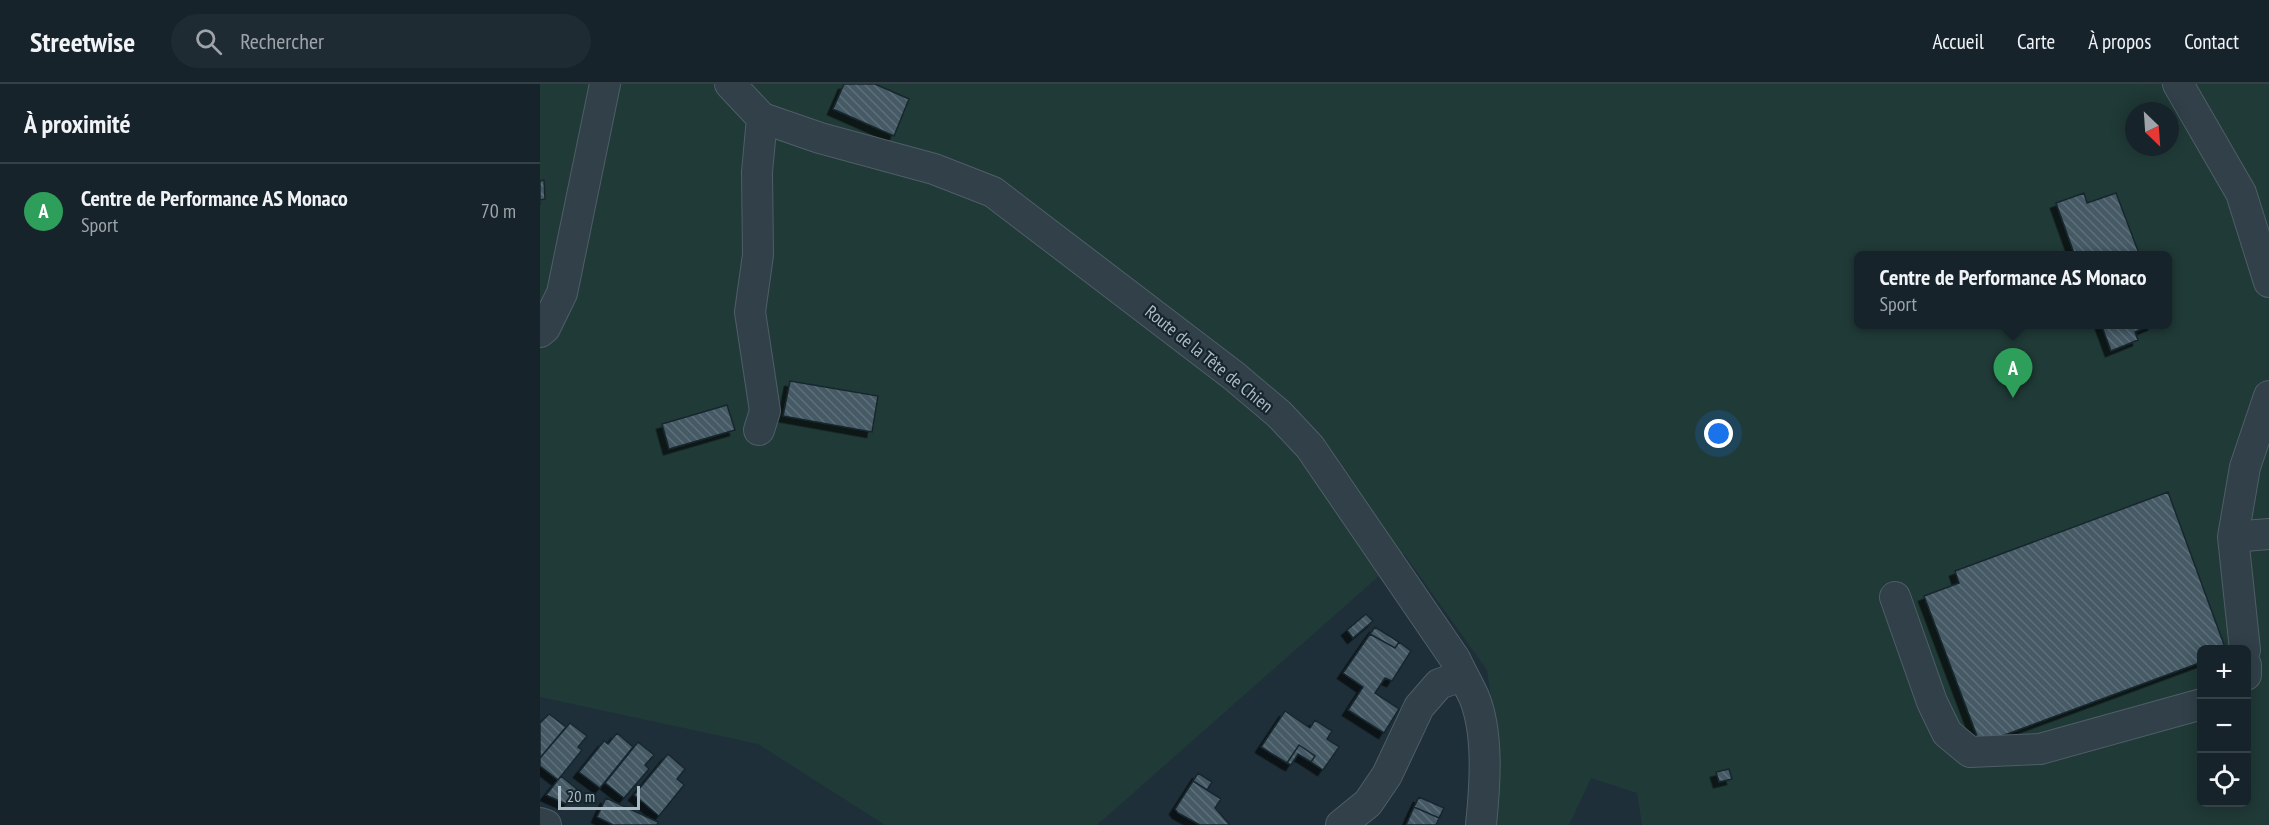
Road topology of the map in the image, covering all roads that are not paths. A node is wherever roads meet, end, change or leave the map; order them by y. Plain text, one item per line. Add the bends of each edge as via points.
1 (605, 84) edge
2 (730, 84) edge
3 (2178, 84) edge
4 (762, 118) junction
5 (2269, 282) edge
6 (540, 332) edge
7 (2269, 396) edge
8 (759, 430) dead end
9 (2269, 534) edge
10 (2233, 537) junction
11 (1895, 597) dead end
12 (2244, 645) edge
13 (1462, 676) junction
14 (2197, 705) edge
15 (540, 823) edge
16 (546, 825) edge
17 (1341, 825) edge
18 (1481, 825) edge

1 - 6 street via 562,293
2 - 4 street, Route de la Tête de Chien
3 - 5 street via 2241,193
4 - 8 street via 757,172 758,255 750,312 765,411
4 - 13 street, Route de la Tête de Chien via 934,169 993,192 1234,376 1310,447 1455,659
7 - 10 street via 2245,467
9 - 10 street
10 - 12 street
11 - 14 street via 1947,733 1970,752 2040,749
13 - 17 street via 1439,684 1419,707 1387,775 1368,803
13 - 18 street, Route de la Tête de Chien via 1480,718 1486,776
15 - 16 street

